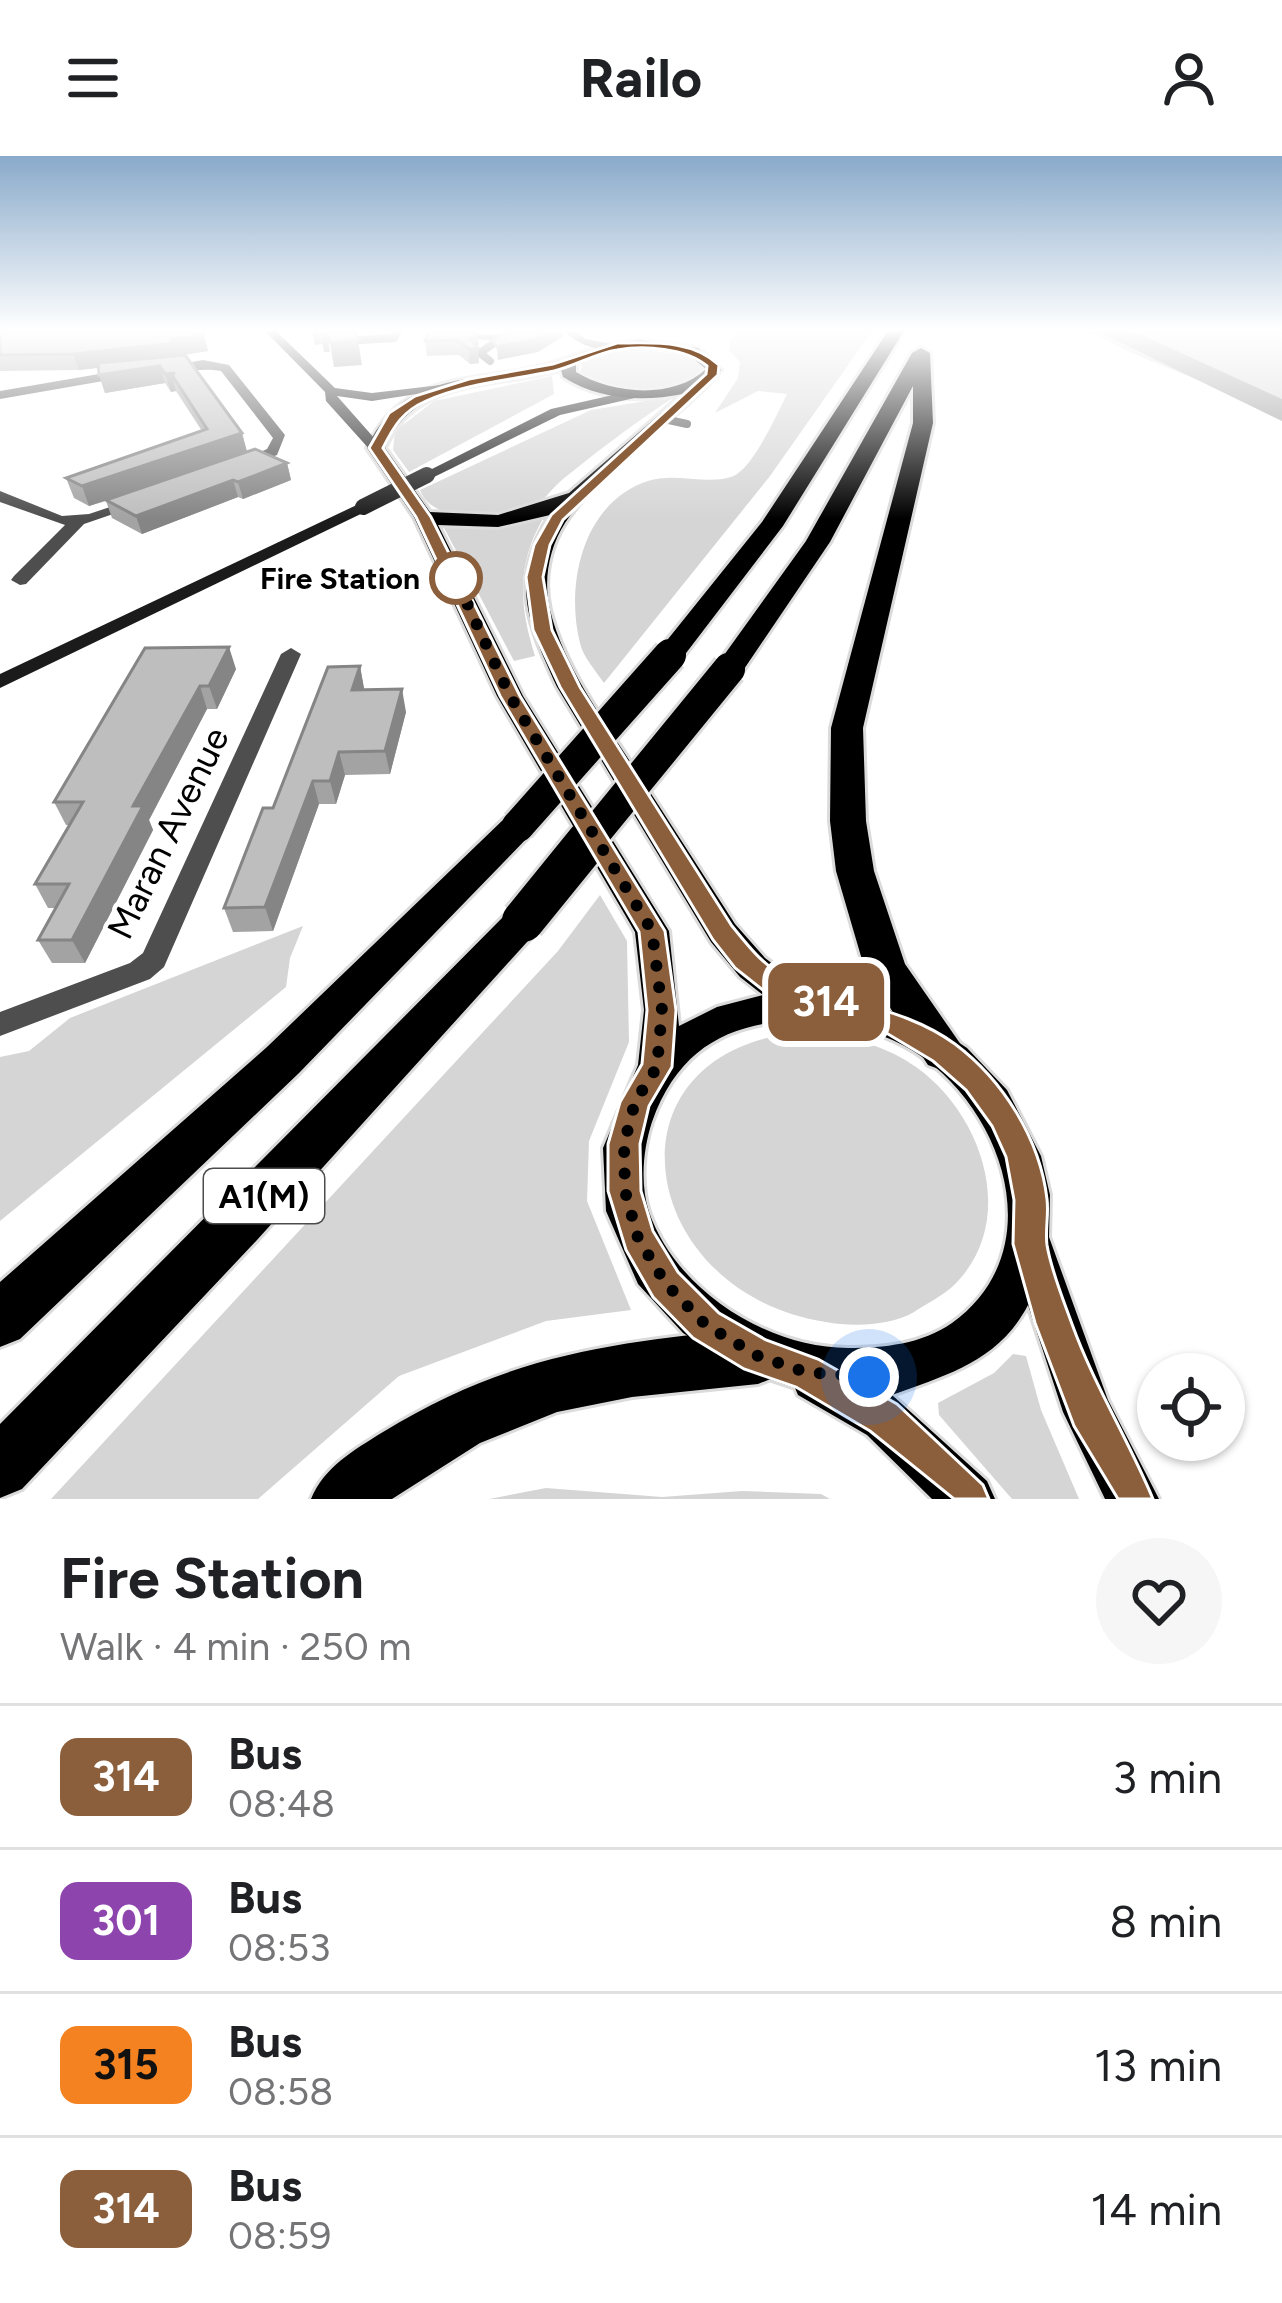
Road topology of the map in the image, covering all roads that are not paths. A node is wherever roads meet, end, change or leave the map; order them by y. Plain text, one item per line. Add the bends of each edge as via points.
1 (242, 394) edge
2 (331, 394) edge
3 (349, 394) edge
4 (400, 394) edge
5 (437, 394) edge
6 (572, 394) edge
7 (635, 394) edge
8 (689, 394) edge
9 (856, 394) edge
10 (899, 394) edge
11 (924, 394) edge
12 (556, 412) junction
13 (664, 419) junction
14 (687, 424) dead end
15 (376, 448) junction
16 (220, 472) edge
17 (578, 494) junction
18 (0, 496) edge
19 (157, 496) edge
20 (424, 517) junction
21 (79, 520) junction
22 (20, 580) dead end
23 (291, 654) dead end
24 (0, 682) edge
25 (838, 1006) junction
26 (0, 1024) edge
27 (944, 1052) junction
28 (657, 1067) junction
29 (1030, 1244) junction
30 (0, 1319) edge
31 (781, 1364) junction
32 (0, 1467) edge
33 (342, 1499) edge
34 (968, 1499) edge
35 (1133, 1499) edge

1 - 16 street via 280,442
2 - 15 main road
3 - 4 main road
5 - 15 main road via 393,416
6 - 12 main road
7 - 12 main road
8 - 13 main road
9 - 30 highway, A1(M), bridge via 771,526 518,826 284,1060
10 - 32 highway, A1(M), bridge via 818,542 729,669 523,921
11 - 27 highway via 847,728 848,821 886,970
12 - 24 main road, bridge
13 - 14 lane
13 - 17 main road
15 - 20 main road
17 - 20 main road via 501,522
17 - 25 main road via 549,530 534,577 551,652 722,933 774,984
18 - 21 street via 46,518
19 - 21 street
20 - 28 main road via 510,696 652,931 662,1010
21 - 22 street
23 - 26 street, Maran Avenue via 154,960
25 - 27 main road via 892,1022
25 - 28 main road via 796,1003 718,1020
27 - 29 main road via 1003,1117 1022,1157
28 - 31 main road via 635,1102 624,1144 638,1238 666,1284 706,1325
29 - 31 main road via 1012,1293 978,1335 928,1364 869,1377
29 - 35 main road via 1088,1412
31 - 33 highway via 592,1375 530,1391 450,1426
31 - 34 main road via 884,1418

